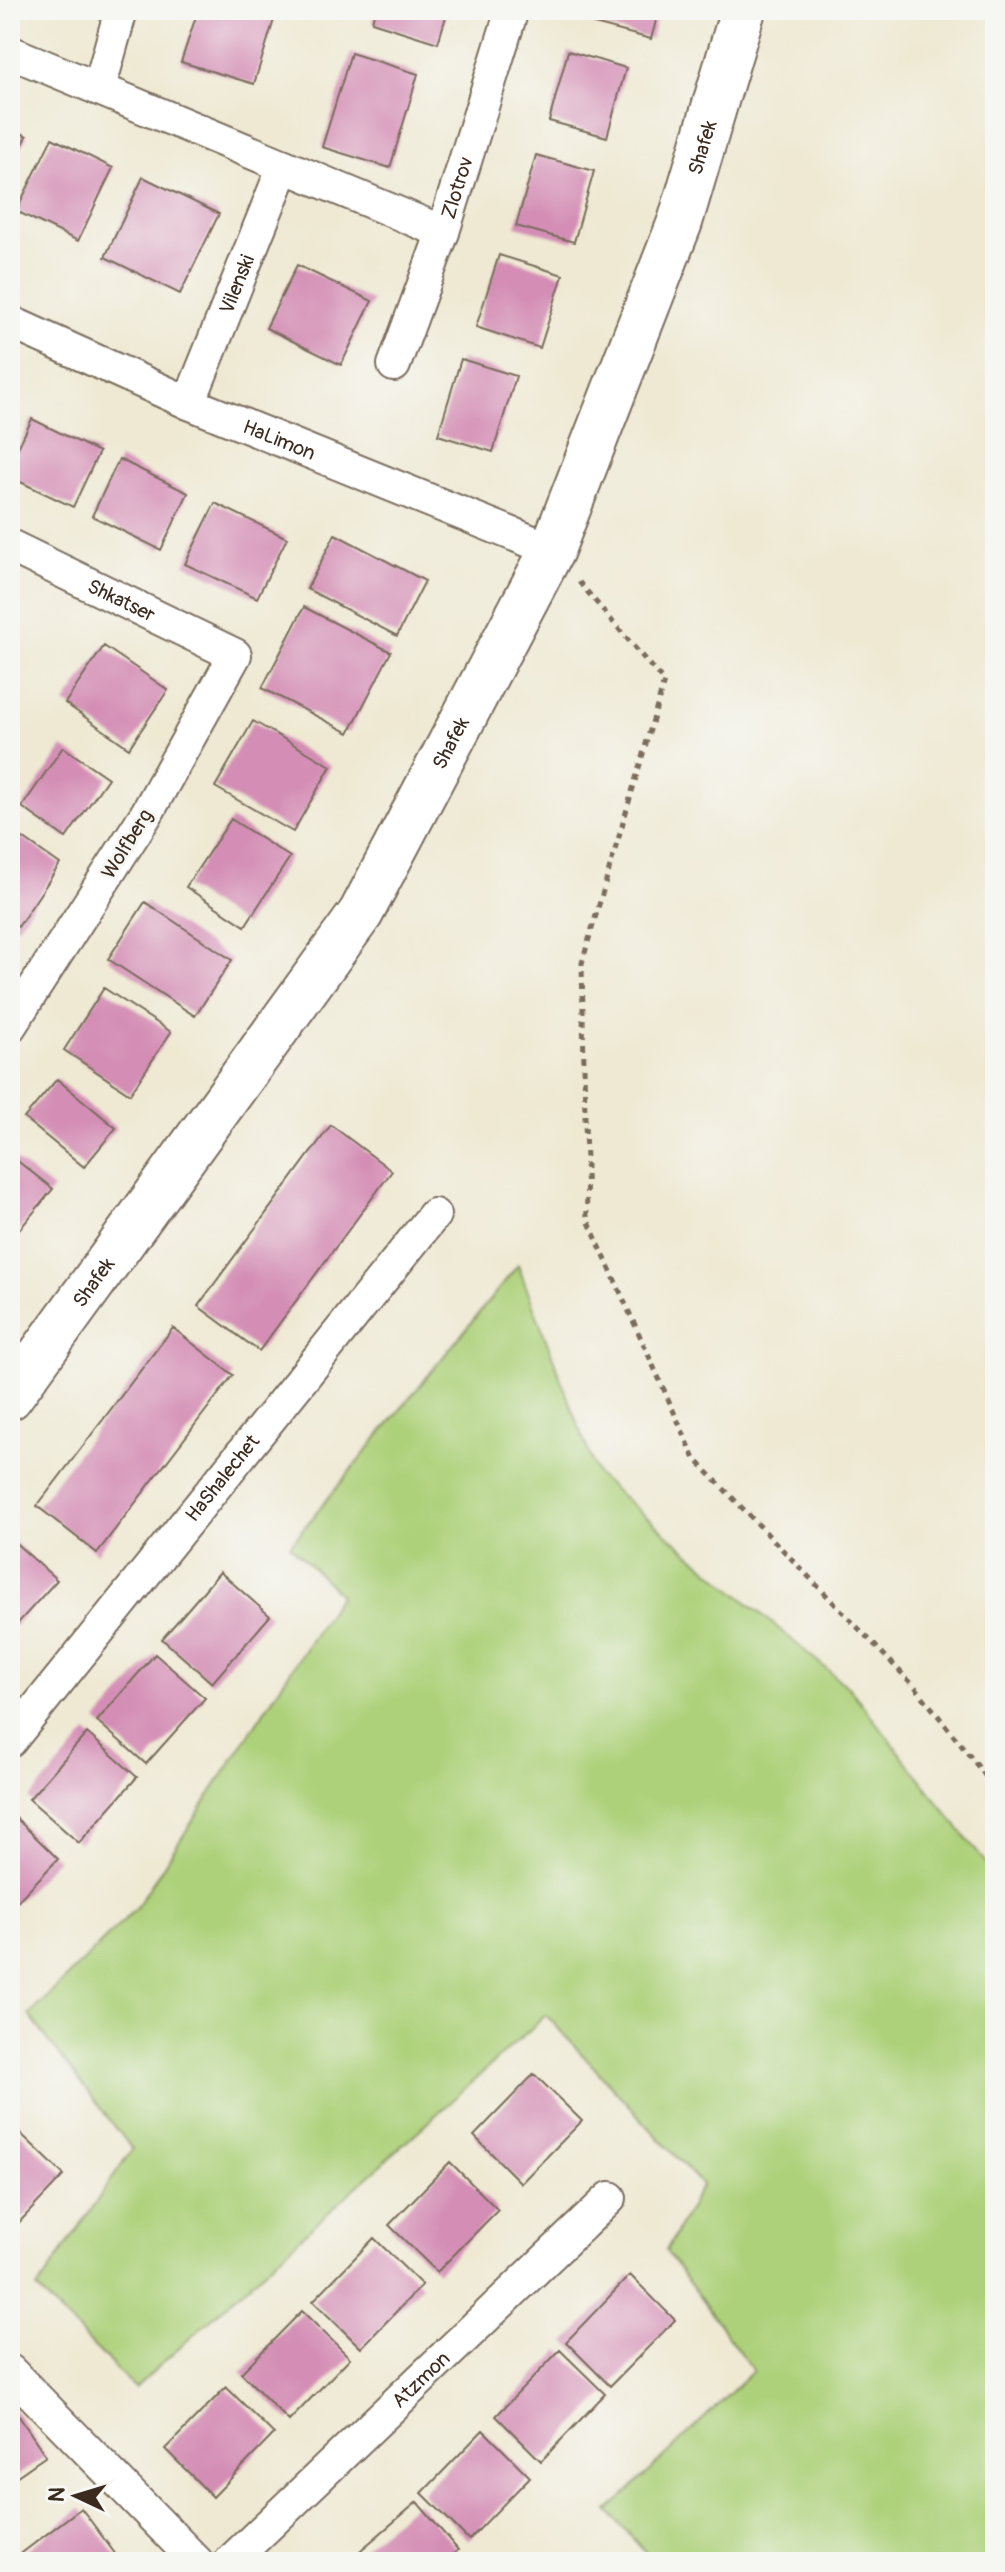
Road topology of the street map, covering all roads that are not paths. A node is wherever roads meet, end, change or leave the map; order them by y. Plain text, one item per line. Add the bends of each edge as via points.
1 (121, 10) edge
2 (512, 10) edge
3 (743, 10) edge
4 (10, 52) edge
5 (99, 89) junction
6 (284, 166) junction
7 (443, 232) junction
8 (10, 322) edge
9 (394, 365) dead end
10 (189, 403) junction
11 (10, 546) edge
12 (552, 550) junction
13 (235, 655) joint
14 (10, 1026) edge
15 (434, 1215) dead end
16 (10, 1397) edge
17 (10, 1741) edge
18 (610, 2198) dead end
19 (10, 2371) edge
20 (197, 2562) edge
21 (230, 2562) edge

1 - 5 street
2 - 7 street, Zlotrov
3 - 12 street, Shafek via 680,222
4 - 5 street
5 - 6 street
6 - 7 street
6 - 10 street, Vilenski
7 - 9 street, Zlotrov
8 - 10 street, HaLimon
10 - 12 street, HaLimon
11 - 13 street, Shkatser
12 - 16 street, Shafek via 361,913
13 - 14 street, Wolfberg via 147,813
15 - 17 street, HaShalechet
18 - 21 street, Atzmon
19 - 20 street

